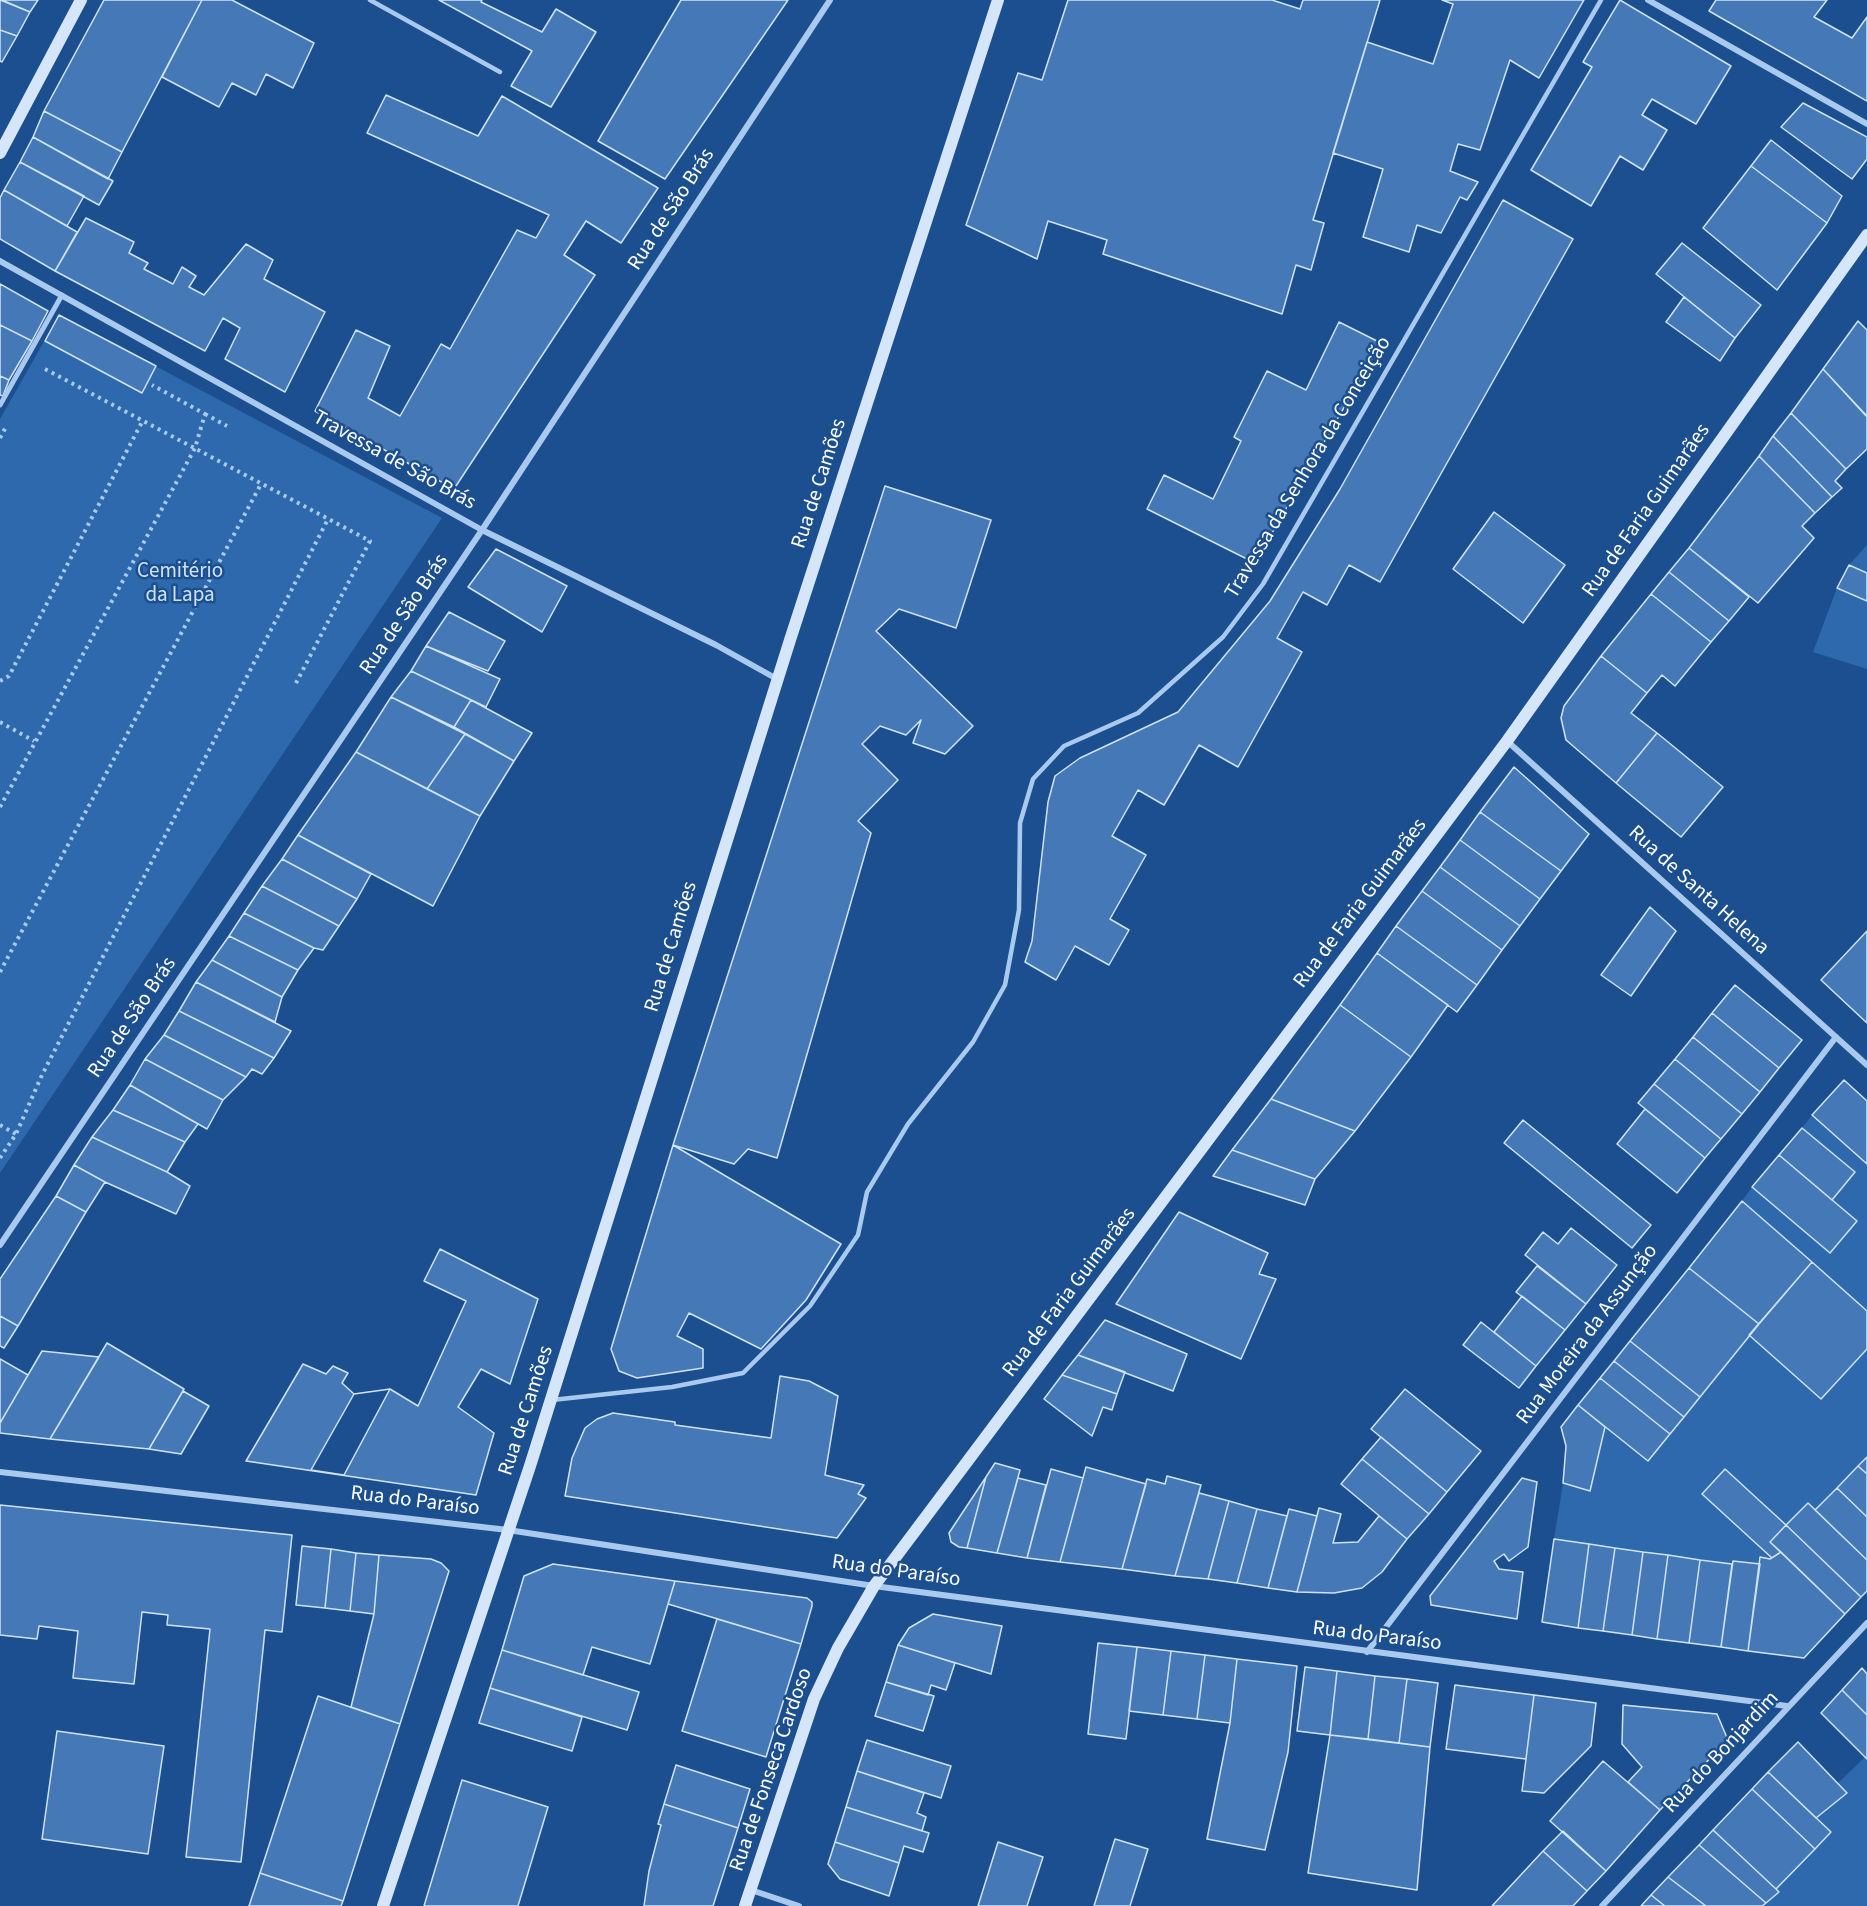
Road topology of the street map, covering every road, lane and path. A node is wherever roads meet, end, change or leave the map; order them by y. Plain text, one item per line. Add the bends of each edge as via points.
1 (81, 0) edge
2 (370, 0) edge
3 (830, 0) edge
4 (998, 0) edge
5 (1601, 0) edge
6 (1648, 0) edge
7 (500, 72) dead end
8 (1867, 124) edge
9 (0, 153) edge
10 (1867, 235) edge
11 (0, 261) edge
12 (62, 295) junction
13 (40, 366) dead end
14 (152, 385) dead end
15 (0, 405) edge
16 (205, 414) junction
17 (143, 420) junction
18 (227, 426) dead end
19 (195, 448) junction
20 (261, 484) junction
21 (328, 519) junction
22 (482, 530) junction
23 (777, 679) junction
24 (0, 681) edge
25 (295, 685) dead end
26 (0, 722) edge
27 (34, 741) junction
28 (1507, 741) junction
29 (0, 807) edge
30 (0, 972) edge
31 (1836, 1037) junction
32 (1867, 1065) edge
33 (0, 1125) edge
34 (16, 1134) junction
35 (0, 1158) edge
36 (0, 1245) edge
37 (550, 1400) junction
38 (0, 1472) edge
39 (508, 1530) junction
40 (874, 1586) junction
41 (1867, 1623) edge
42 (1367, 1652) junction
43 (1787, 1706) junction
44 (751, 1890) junction
45 (383, 1906) edge
46 (745, 1906) edge
47 (799, 1906) edge
48 (1602, 1906) edge

1 - 9 main road
2 - 7 lane
3 - 22 street, Rua de São Brás
4 - 23 main road, Rua de Camões
5 - 37 lane, Travessa da Senhora da Conceição via 1263,584 1223,637 1138,713 1064,746 1033,779 1020,823 1019,910 1005,985 973,1042 908,1124 867,1192 858,1236 810,1306 743,1374 672,1387
6 - 8 street
10 - 28 main road, Rua de Faria Guimarães
11 - 12 street, Travessa de São Brás
12 - 15 street
12 - 22 street, Travessa de São Brás
13 - 17 path
14 - 16 path
16 - 18 path
16 - 19 path
17 - 19 path
17 - 24 path via 9,675
19 - 20 path
19 - 27 path
20 - 21 path
20 - 30 path
21 - 25 path via 370,541
21 - 34 path via 42,1075
22 - 23 street, Travessa de São Brás
22 - 36 street, Rua de São Brás
23 - 37 main road, Rua de Camões
26 - 27 path
27 - 29 path
28 - 31 street, Rua de Santa Helena
28 - 40 main road, Rua de Faria Guimarães
31 - 32 street, Rua de Santa Helena
31 - 42 street, Rua Moreira da Assunção
33 - 34 path
34 - 35 path
37 - 39 main road, Rua de Camões
38 - 39 street, Rua do Paraíso
39 - 40 street, Rua do Paraíso
39 - 45 main road, Rua de Camões
40 - 42 street, Rua do Paraíso
40 - 44 main road, Rua de Fonseca Cardoso via 814,1700
41 - 43 street, Rua do Bonjardim
42 - 43 street, Rua do Paraíso
43 - 48 street, Rua do Bonjardim
44 - 46 main road, Rua de Fonseca Cardoso
44 - 47 street

